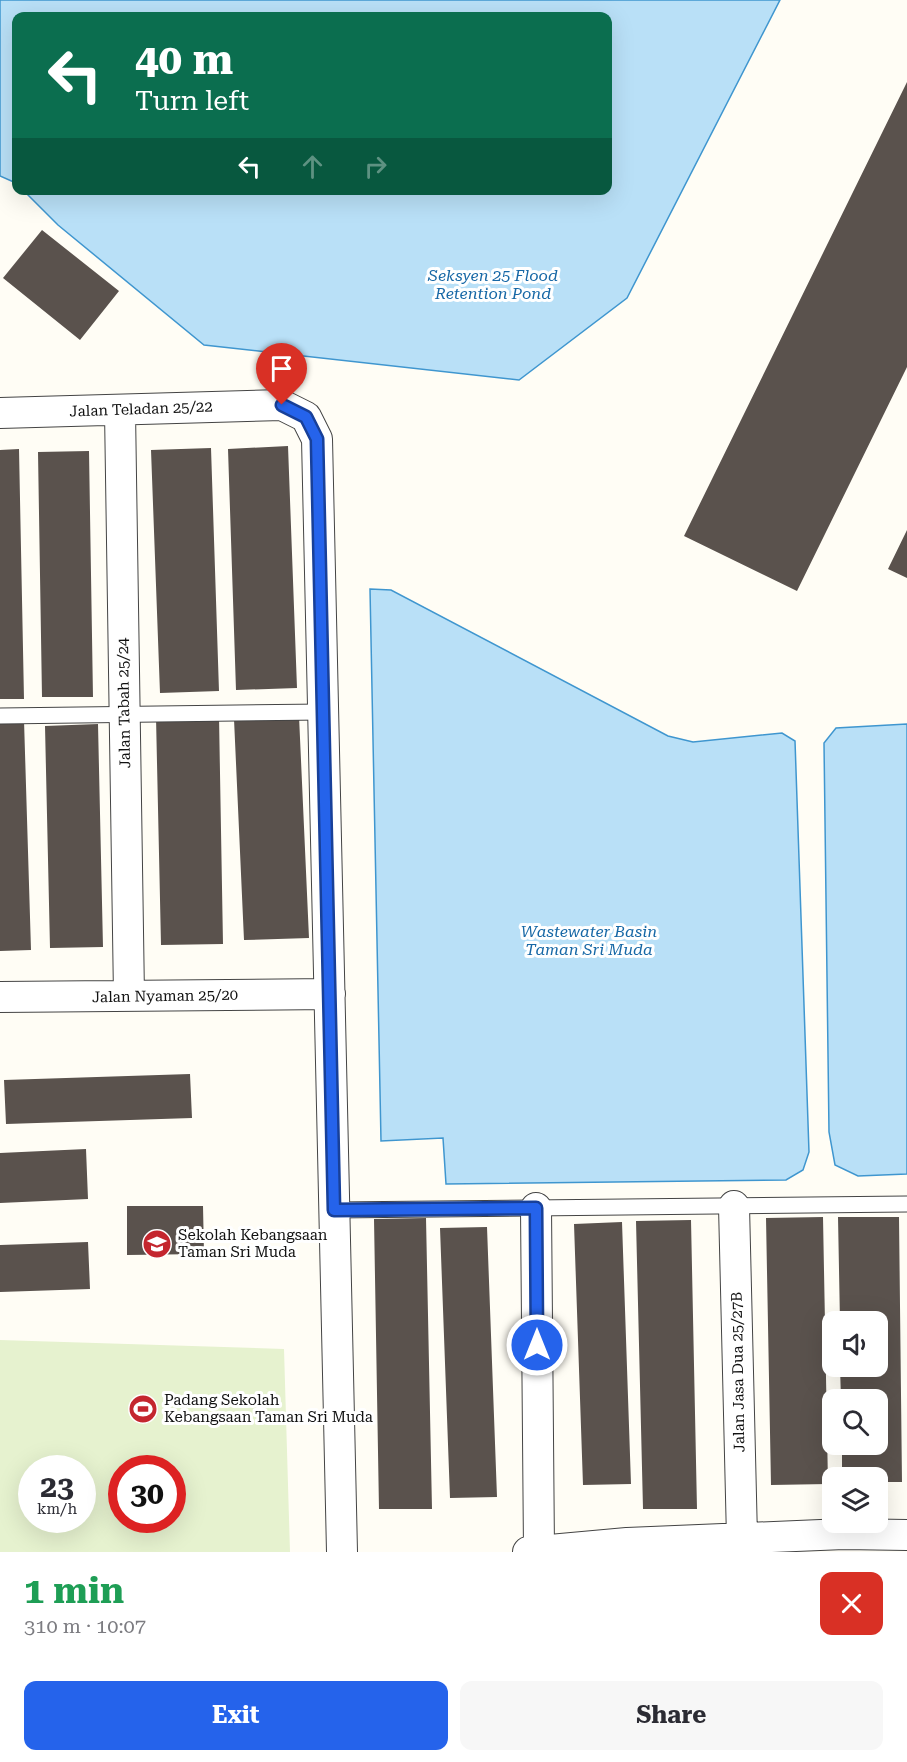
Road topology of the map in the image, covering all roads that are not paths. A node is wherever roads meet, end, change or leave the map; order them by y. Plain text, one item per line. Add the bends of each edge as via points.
1 (120, 411) junction
2 (0, 413) edge
3 (323, 712) junction
4 (124, 715) junction
5 (0, 716) edge
6 (330, 994) junction
7 (129, 996) junction
8 (0, 998) edge
9 (907, 1204) edge
10 (734, 1206) junction
11 (536, 1208) junction
12 (334, 1210) junction
13 (907, 1535) edge
14 (742, 1538) junction
15 (844, 1543) edge
16 (628, 1548) edge
17 (533, 1551) edge
18 (342, 1552) edge

1 - 2 street, Jalan Teladan 25/22
1 - 3 street, Jalan Teladan 25/22 via 282,405 306,417 317,439
1 - 4 street, Jalan Tabah 25/24
3 - 4 lane
3 - 6 street
4 - 5 lane
4 - 7 street, Jalan Tabah 25/24
6 - 7 street, Jalan Nyaman 25/20
6 - 12 street
7 - 8 street, Jalan Nyaman 25/20
9 - 10 lane
10 - 11 lane
10 - 14 street, Jalan Jasa Dua 25/27B
11 - 12 lane
11 - 17 street
12 - 18 street
13 - 15 street
14 - 15 street
14 - 16 street
16 - 17 street

